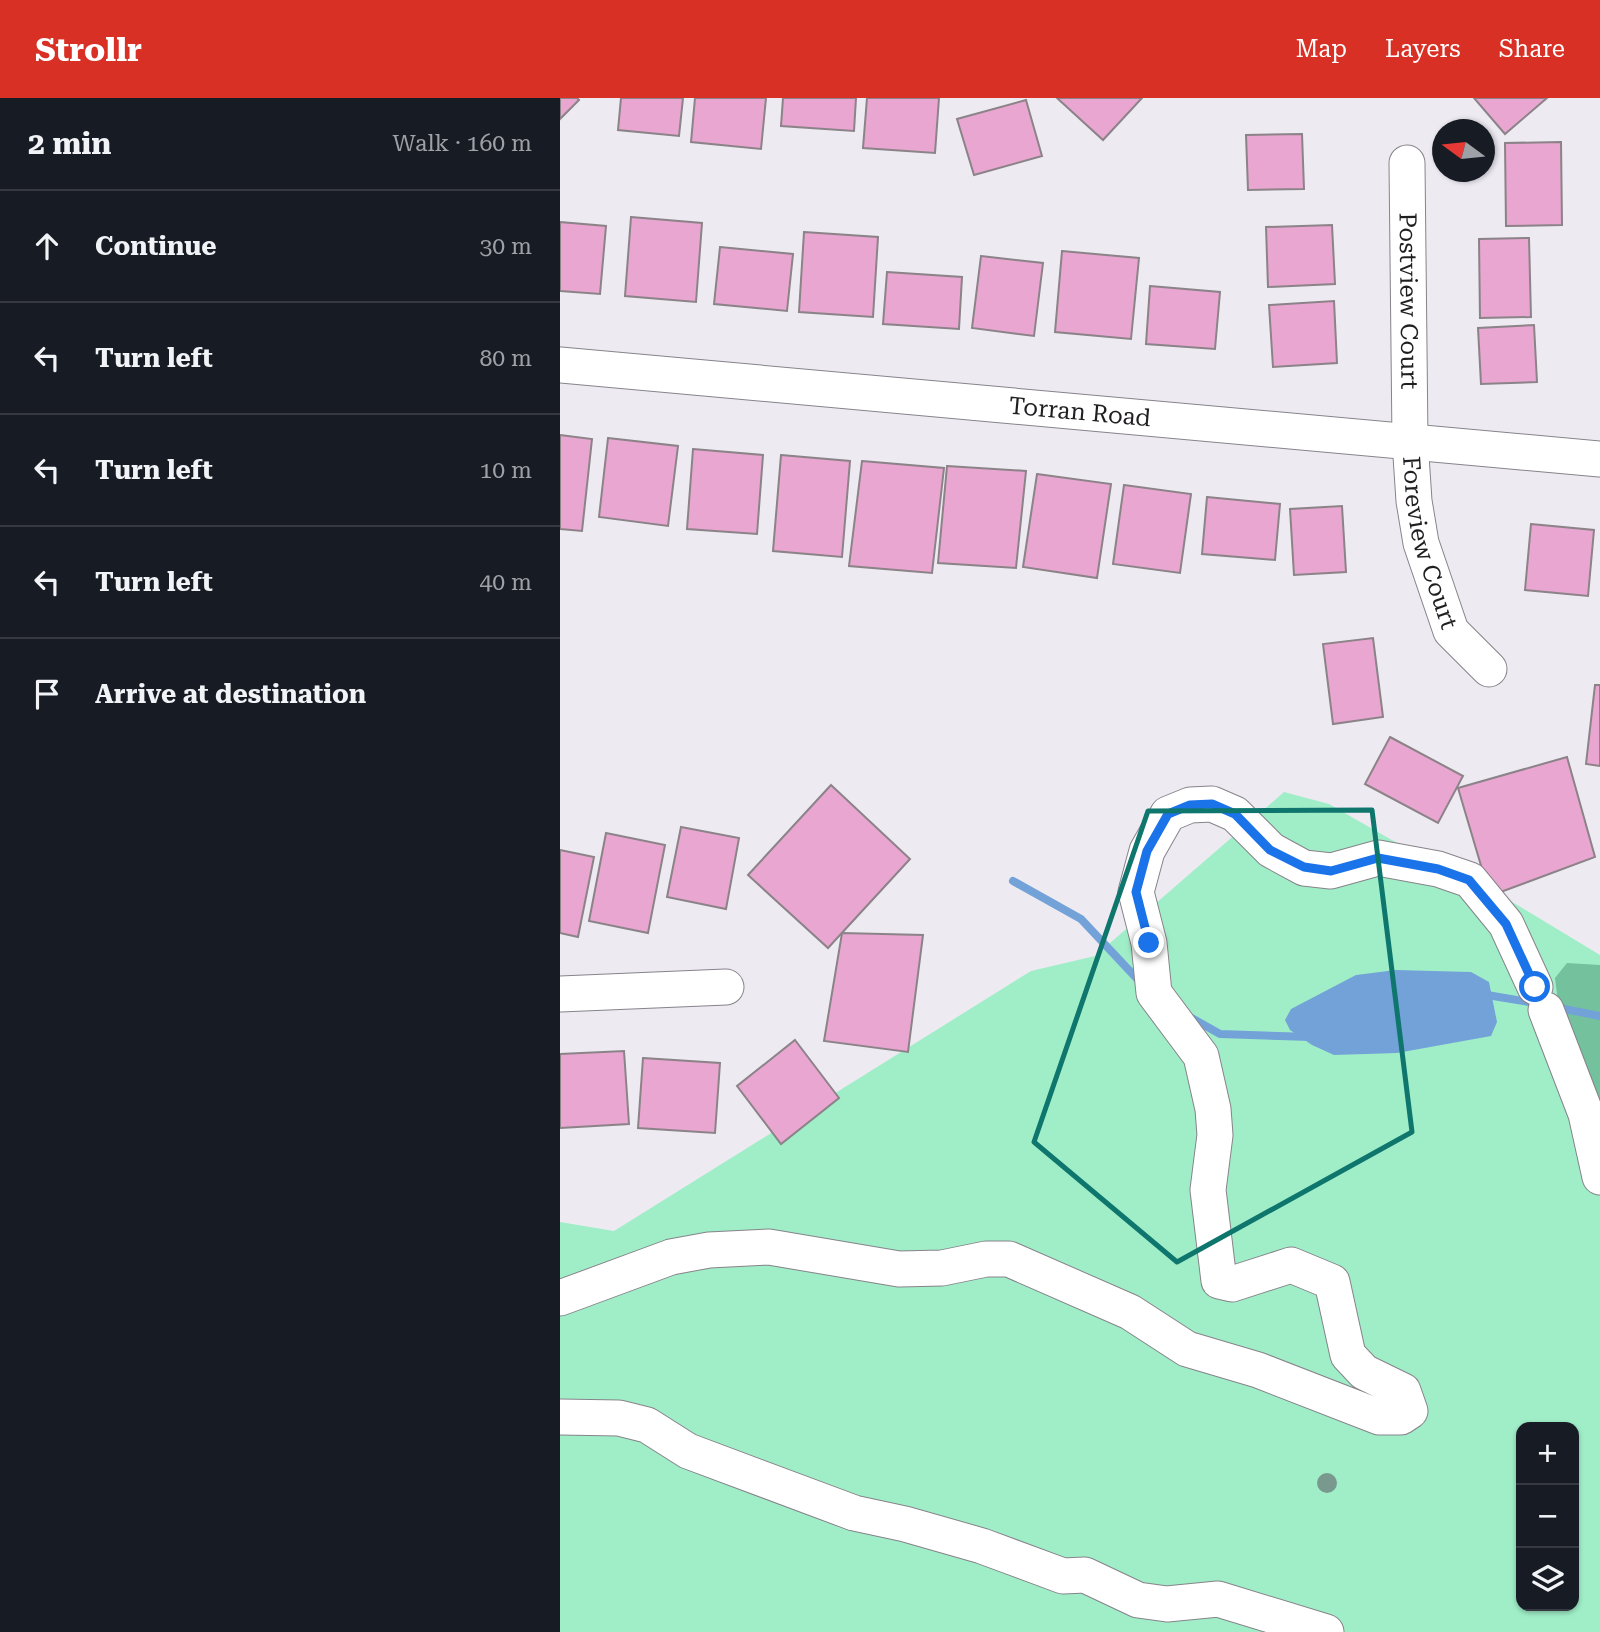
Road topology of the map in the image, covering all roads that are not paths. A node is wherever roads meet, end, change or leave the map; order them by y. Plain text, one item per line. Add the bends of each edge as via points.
1 (1407, 163) dead end
2 (560, 365) edge
3 (1410, 441) junction
4 (1600, 459) edge
5 (1489, 669) dead end
6 (726, 987) dead end
7 (560, 994) edge
8 (1600, 1177) edge
9 (560, 1298) edge
10 (560, 1417) edge
11 (1326, 1632) edge

1 - 3 street, Postview Court
2 - 3 street, Torran Road
3 - 4 street, Torran Road
3 - 5 street, Foreview Court via 1421,543 1434,584 1451,631
6 - 7 street
8 - 9 street via 1586,1114 1540,999 1506,924 1469,880 1378,858 1331,871 1304,867 1270,850 1235,814 1212,804 1190,805 1168,814 1147,851 1136,892 1149,943 1154,993 1201,1056 1213,1109 1216,1135 1208,1190 1219,1280 1232,1284 1291,1265 1332,1282 1348,1354 1364,1372 1403,1391 1410,1411 1401,1417 1379,1417 1258,1370 1187,1349 1130,1312 1009,1259 942,1269 899,1269 769,1247 709,1250 671,1258
10 - 11 street via 619,1418 647,1425 688,1451 843,1509 982,1546 1063,1576 1085,1575 1138,1600 1167,1604 1218,1600

